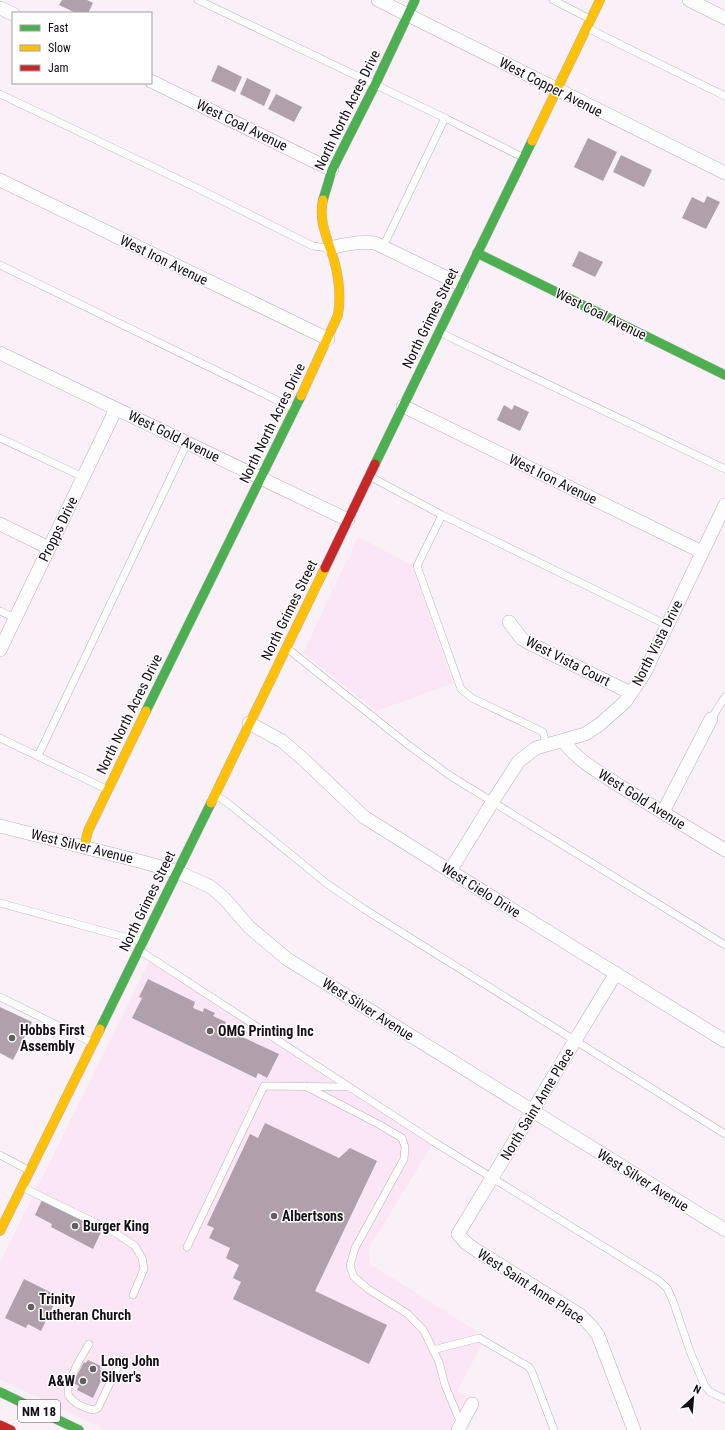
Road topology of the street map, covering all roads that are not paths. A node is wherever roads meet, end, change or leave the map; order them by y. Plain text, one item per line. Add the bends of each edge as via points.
1 (198, 0) edge
2 (378, 0) edge
3 (415, 0) edge
4 (553, 0) edge
5 (600, 0) edge
6 (689, 0) edge
7 (0, 8) edge
8 (12, 14) edge
9 (408, 14) junction
10 (725, 18) edge
11 (591, 19) junction
12 (586, 28) junction
13 (152, 81) edge
14 (375, 85) junction
15 (557, 90) junction
16 (0, 94) edge
17 (725, 96) edge
18 (445, 118) junction
19 (524, 158) junction
20 (332, 170) junction
21 (725, 173) edge
22 (0, 180) edge
23 (382, 247) junction
24 (330, 248) junction
25 (477, 253) junction
26 (0, 265) edge
27 (462, 285) junction
28 (439, 332) junction
29 (328, 340) junction
30 (0, 353) edge
31 (725, 375) edge
32 (403, 406) junction
33 (116, 409) junction
34 (295, 409) junction
35 (0, 438) edge
36 (188, 443) junction
37 (725, 469) edge
38 (369, 476) junction
39 (83, 477) junction
40 (261, 479) junction
41 (725, 504) edge
42 (442, 515) junction
43 (348, 520) junction
44 (0, 524) edge
45 (49, 548) junction
46 (702, 552) junction
47 (0, 611) edge
48 (15, 618) junction
49 (509, 622) dead end
50 (667, 625) junction
51 (286, 647) junction
52 (0, 650) edge
53 (631, 693) junction
54 (725, 697) edge
55 (711, 720) joint
56 (249, 723) junction
57 (0, 738) edge
58 (563, 741) junction
59 (546, 744) junction
60 (38, 756) junction
61 (107, 790) junction
62 (215, 795) junction
63 (493, 801) junction
64 (663, 812) junction
65 (0, 826) edge
66 (84, 847) junction
67 (725, 850) edge
68 (178, 872) junction
69 (450, 872) junction
70 (0, 903) edge
71 (143, 942) junction
72 (725, 945) edge
73 (139, 950) junction
74 (616, 973) junction
75 (0, 996) edge
76 (724, 1038) edge
77 (576, 1041) junction
78 (93, 1043) junction
79 (305, 1086) junction
80 (348, 1087) junction
81 (532, 1111) junction
82 (725, 1134) edge
83 (0, 1155) edge
84 (30, 1171) junction
85 (492, 1178) junction
86 (22, 1187) junction
87 (725, 1230) edge
88 (0, 1231) edge
89 (458, 1234) joint
90 (187, 1247) dead end
91 (133, 1295) dead end
92 (89, 1344) dead end
93 (433, 1350) junction
94 (121, 1360) dead end
95 (0, 1392) edge
96 (725, 1399) edge
97 (472, 1404) dead end
98 (0, 1425) edge
99 (460, 1427) edge
100 (11, 1430) edge
101 (79, 1430) edge
102 (554, 1430) edge
103 (634, 1430) edge

1 - 14 lane
2 - 9 street, West Copper Avenue
3 - 9 main road, North North Acres Drive
4 - 11 lane
5 - 11 main road, North Grimes Street
6 - 10 street
7 - 8 street
9 - 14 main road, North North Acres Drive
9 - 15 street, West Copper Avenue
11 - 12 main road, North Grimes Street
12 - 15 main road, North Grimes Street
12 - 17 lane
13 - 20 street, West Coal Avenue
14 - 18 lane
14 - 20 main road, North North Acres Drive
15 - 19 main road, North Grimes Street
15 - 21 street, West Copper Avenue
16 - 24 lane via 313,246
18 - 19 lane
18 - 23 lane
19 - 25 main road, North Grimes Street
20 - 24 main road, North North Acres Drive via 322,202 321,219
22 - 29 street, West Iron Avenue
23 - 24 street via 375,243 362,242
23 - 27 street
24 - 29 main road, North North Acres Drive via 340,302 338,315
25 - 27 main road, North Grimes Street
25 - 31 main road, West Coal Avenue
26 - 34 lane
27 - 28 main road, North Grimes Street
28 - 32 main road, North Grimes Street
28 - 37 lane
29 - 34 main road, North North Acres Drive
30 - 33 street, West Gold Avenue
32 - 38 main road, North Grimes Street
32 - 46 street, West Iron Avenue
33 - 36 street, West Gold Avenue
33 - 39 street, Propps Drive
34 - 40 main road, North North Acres Drive
35 - 39 lane
36 - 40 street, West Gold Avenue
36 - 60 lane
38 - 42 lane
38 - 43 main road, North Grimes Street
39 - 45 street, Propps Drive
40 - 43 street, West Gold Avenue
40 - 61 main road, North North Acres Drive
41 - 46 street, North Vista Drive
42 - 50 lane
42 - 59 lane via 417,566 461,689 472,698 543,732
43 - 51 main road, North Grimes Street
44 - 45 street
45 - 48 street, Propps Drive
46 - 50 street, North Vista Drive
47 - 48 lane
48 - 52 street, Propps Drive
49 - 53 street, West Vista Court via 527,642
50 - 53 street, North Vista Drive via 644,674
51 - 56 main road, North Grimes Street
51 - 63 lane via 449,775
53 - 58 street, North Vista Drive via 626,702 599,726
54 - 55 lane
55 - 64 street
56 - 62 main road, North Grimes Street
56 - 69 street, West Cielo Drive via 282,741 364,817
57 - 60 lane
58 - 59 street, North Vista Drive
58 - 64 street, West Gold Avenue via 572,753 586,764
59 - 63 street, North Vista Drive via 519,761
60 - 61 lane
61 - 66 main road, North North Acres Drive via 88,831
62 - 68 main road, North Grimes Street
62 - 77 lane via 326,883
63 - 69 street, North Vista Drive
63 - 72 lane
64 - 67 street, West Gold Avenue
65 - 66 street, West Silver Avenue
66 - 68 street, West Silver Avenue
68 - 71 main road, North Grimes Street
68 - 81 street, West Silver Avenue via 210,887 224,898 249,926 287,959
69 - 74 street, West Cielo Drive
70 - 71 lane
71 - 73 main road, North Grimes Street
73 - 78 main road, North Grimes Street
73 - 80 lane
74 - 76 street, West Cielo Drive
74 - 77 street, North Saint Anne Place
75 - 78 lane
77 - 81 street, North Saint Anne Place
77 - 82 lane
78 - 84 main road, North Grimes Street
79 - 80 lane
79 - 90 lane via 264,1086
79 - 93 lane via 402,1138 405,1147 404,1159 356,1248 350,1266 354,1277 368,1289 408,1314 424,1331
80 - 85 lane
81 - 85 street, North Saint Anne Place
81 - 87 street, West Silver Avenue
83 - 84 lane
84 - 86 main road, North Grimes Street
85 - 89 street, North Saint Anne Place
85 - 96 lane via 667,1288 704,1386
86 - 88 main road, North Grimes Street
86 - 91 lane via 114,1232 135,1246 142,1258 144,1269
89 - 103 street, West Saint Anne Place via 476,1250 580,1315 591,1326 598,1335
92 - 94 lane via 68,1388 68,1394 83,1407 93,1410 98,1408
93 - 99 lane
93 - 102 lane via 480,1338 529,1367
95 - 101 main road, NM 18
97 - 99 street
98 - 100 main road, NM 18

